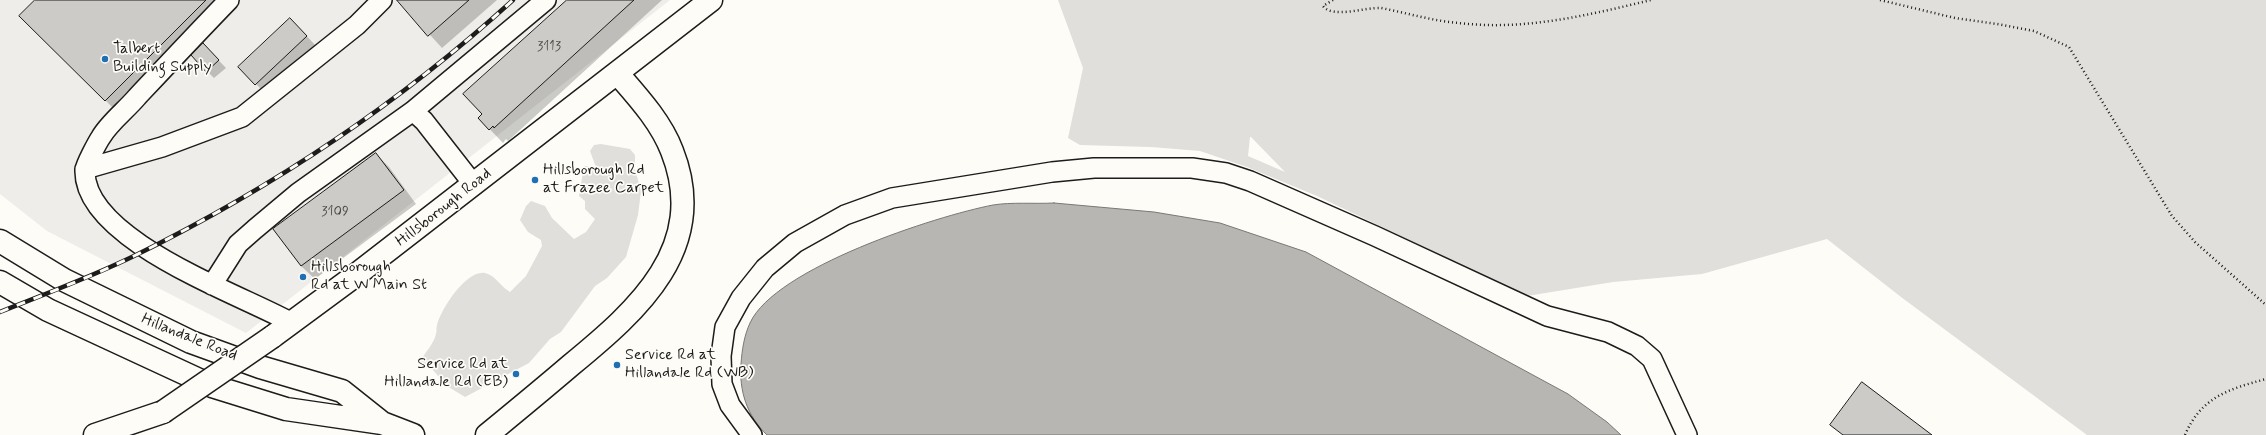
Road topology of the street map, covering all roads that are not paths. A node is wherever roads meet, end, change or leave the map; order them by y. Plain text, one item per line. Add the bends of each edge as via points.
1 (229, 0) edge
2 (382, 0) edge
3 (546, 0) edge
4 (705, 2) edge
5 (618, 74) junction
6 (413, 111) junction
7 (85, 169) junction
8 (474, 185) junction
9 (0, 241) edge
10 (0, 282) edge
11 (212, 285) junction
12 (292, 322) junction
13 (163, 412) junction
14 (382, 423) junction
15 (95, 435) edge
16 (131, 435) edge
17 (413, 435) edge
18 (487, 435) edge
19 (752, 435) edge
20 (1687, 435) edge

1 - 7 lane via 101,136
2 - 7 lane via 357,25 242,117 162,147
3 - 6 lane
4 - 5 main road, Hillsborough Road
5 - 8 main road, Hillsborough Road
5 - 18 main road via 653,118 676,162 682,197 674,251 660,278 604,339
6 - 8 lane via 424,121
6 - 11 lane via 298,193 255,229 238,244
7 - 11 lane via 96,206 106,219 184,272
8 - 12 main road, Hillsborough Road
9 - 14 main road, Hillandale Road via 64,280 191,342 260,367 342,391
10 - 14 main road, Hillandale Road via 48,310 212,386 286,409
11 - 12 lane
12 - 13 main road, Hillsborough Road, bridge
13 - 15 main road
13 - 16 main road, Hillsborough Road
14 - 17 main road, Hillandale Road
19 - 20 lane via 730,405 722,384 721,356 725,327 741,298 765,268 795,243 845,215 892,198 1094,168 1192,168 1226,172 1250,181 1547,316 1608,332 1638,346 1652,359

